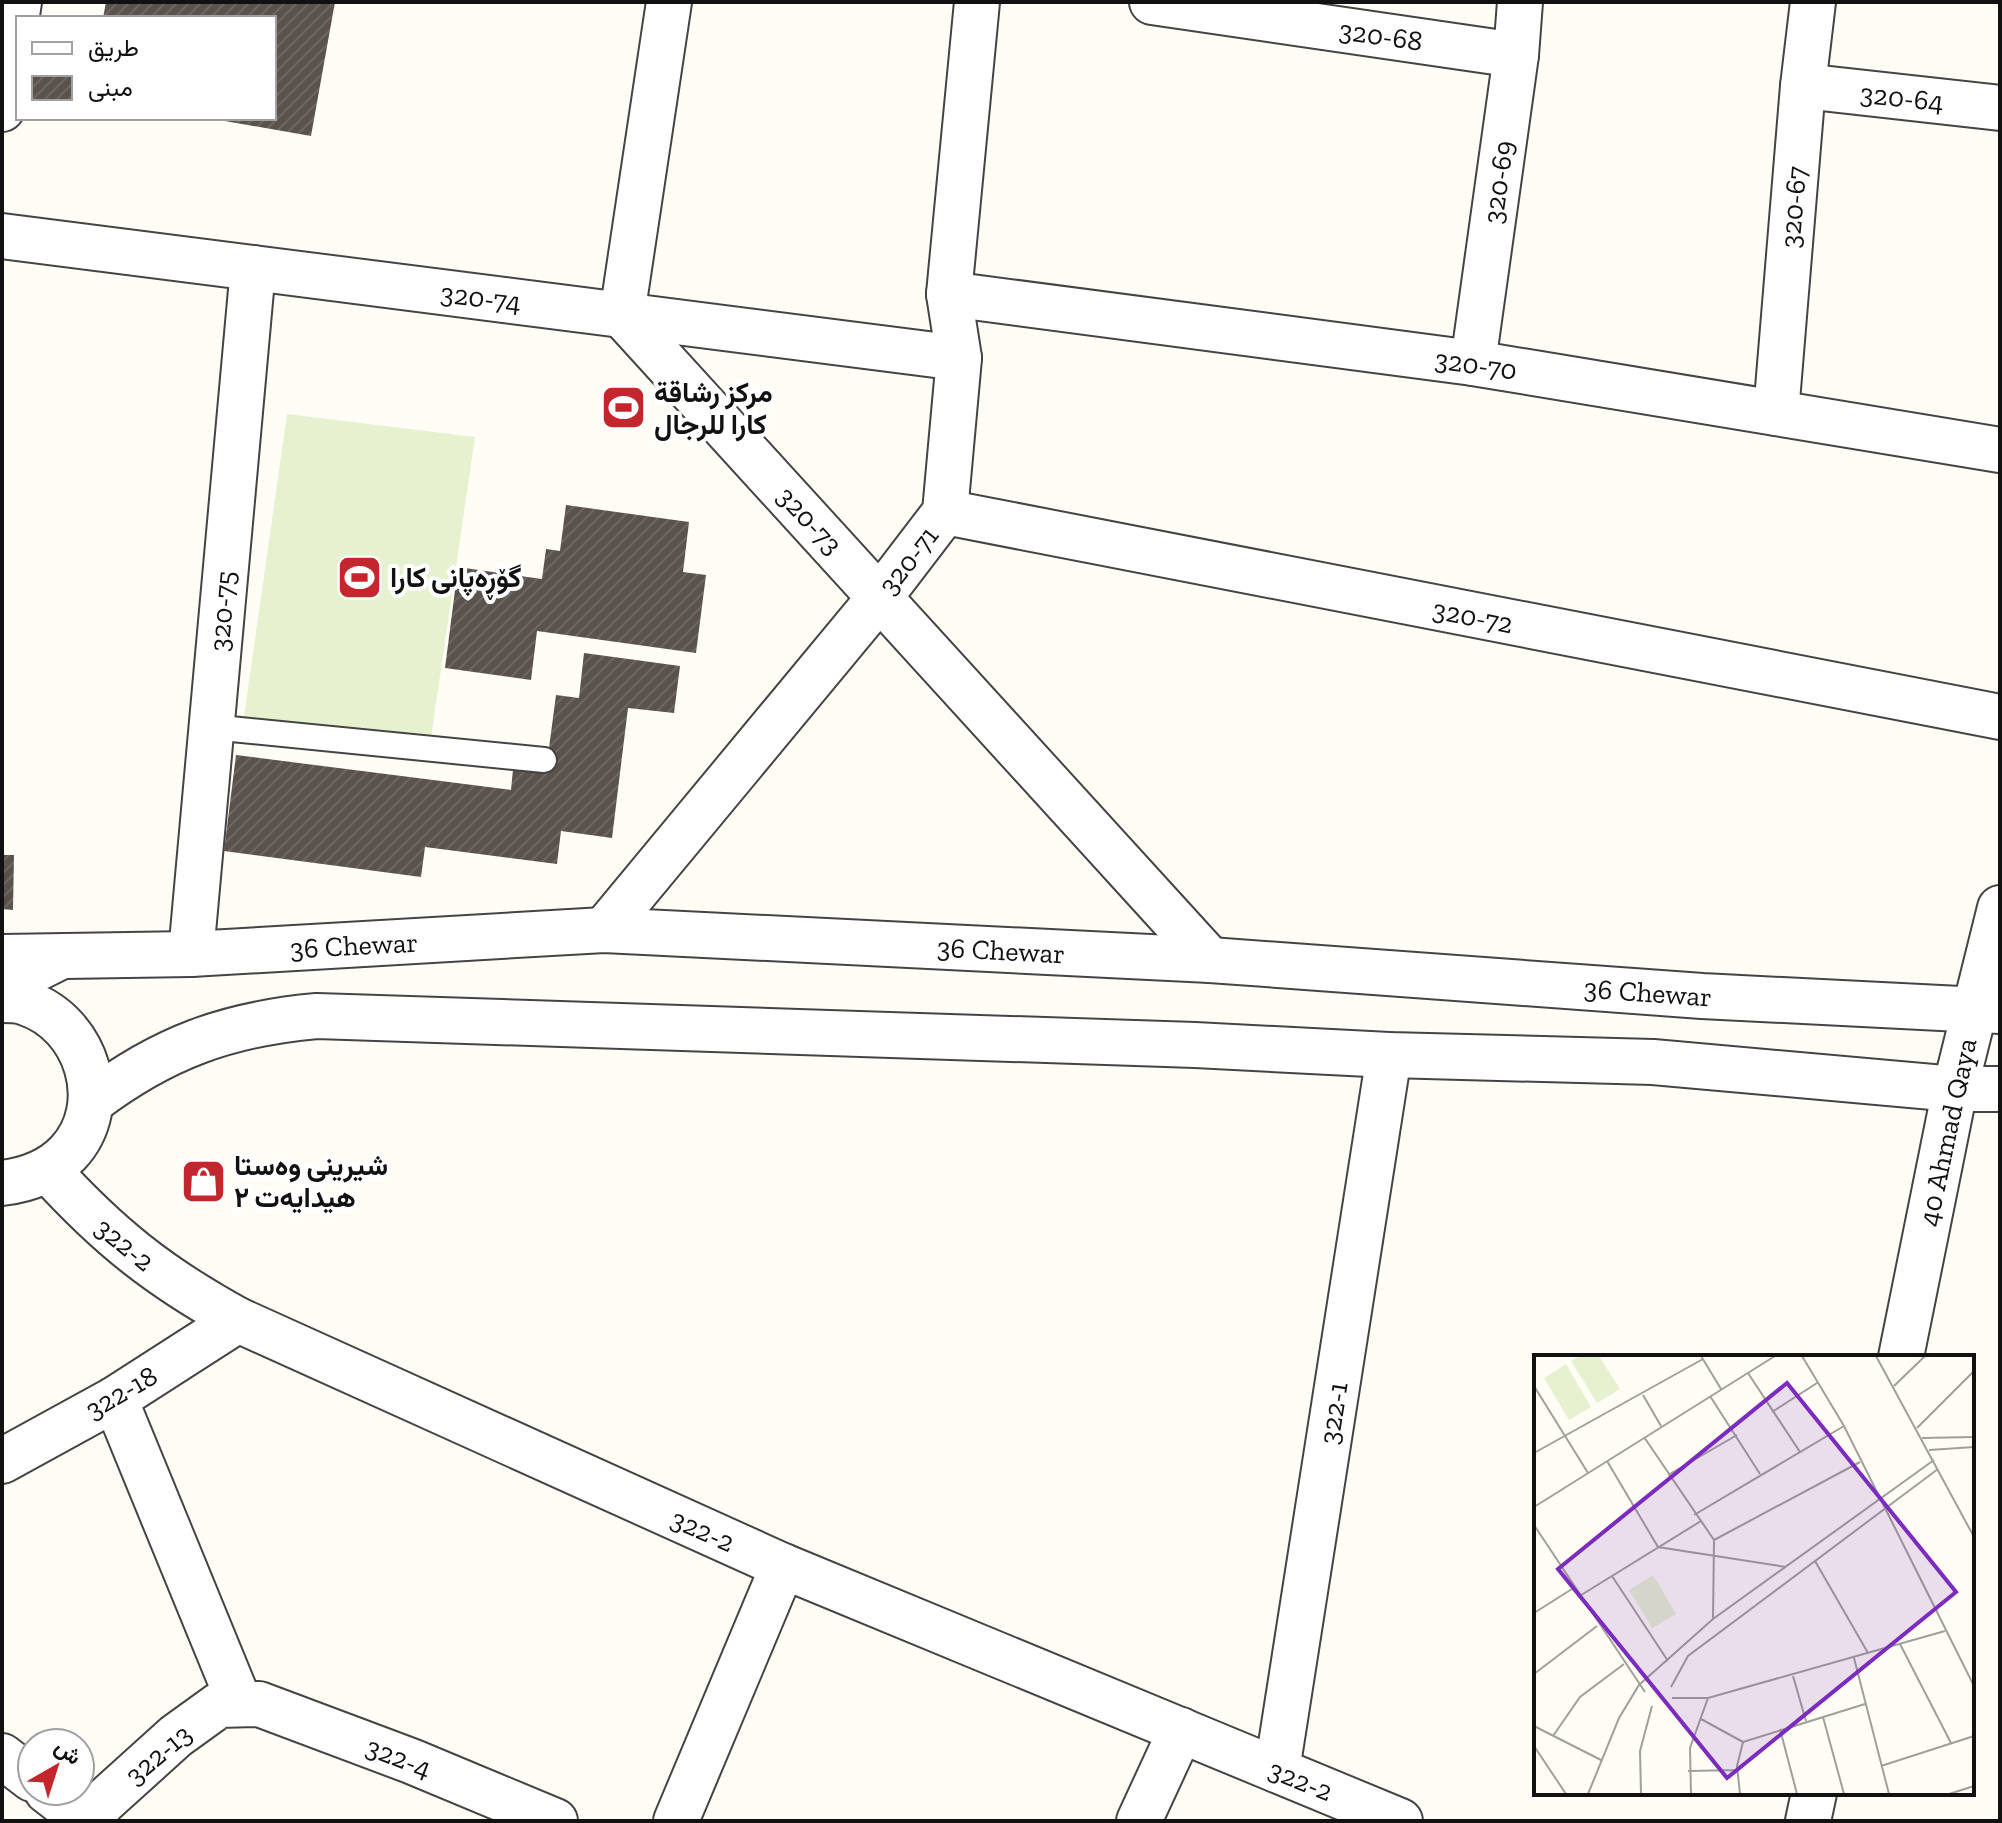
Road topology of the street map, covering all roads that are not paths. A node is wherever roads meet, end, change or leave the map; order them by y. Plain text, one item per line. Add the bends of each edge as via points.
1 (669, 2) edge
2 (977, 2) edge
3 (1152, 2) edge
4 (1520, 2) edge
5 (1813, 2) edge
6 (16, 21) edge
7 (1516, 55) junction
8 (1803, 86) junction
9 (2000, 108) edge
10 (2, 109) edge
11 (2, 236) edge
12 (253, 268) junction
13 (949, 294) junction
14 (622, 315) junction
15 (959, 358) junction
16 (1473, 363) junction
17 (1776, 413) junction
18 (2000, 450) edge
19 (945, 512) junction
20 (880, 597) junction
21 (2000, 717) edge
22 (211, 727) junction
23 (544, 760) dead end
24 (2000, 908) edge
25 (604, 930) junction
26 (191, 954) junction
27 (62, 956) junction
28 (2, 957) edge
29 (1210, 960) junction
30 (2, 991) edge
31 (2, 1000) edge
32 (1987, 1011) edge
33 (1389, 1055) junction
34 (1955, 1089) junction
35 (2000, 1089) edge
36 (91, 1102) junction
37 (48, 1170) junction
38 (2, 1183) edge
39 (238, 1320) junction
40 (1901, 1355) edge
41 (115, 1399) junction
42 (2, 1461) edge
43 (783, 1566) junction
44 (240, 1704) junction
45 (1181, 1730) junction
46 (1277, 1770) junction
47 (1814, 1795) edge
48 (68, 1807) edge
49 (481, 1807) edge
50 (86, 1821) edge
51 (555, 1821) edge
52 (676, 1821) edge
53 (1139, 1821) edge
54 (1400, 1821) edge
55 (1808, 1821) edge

1 - 14 street
2 - 13 street, 320-71
3 - 7 street, 320-68
4 - 7 street, 320-69
5 - 8 street, 320-67
6 - 10 street
7 - 16 street, 320-69
8 - 9 street, 320-64
8 - 17 street, 320-67
11 - 12 street, 320-74
12 - 14 street, 320-74
12 - 22 street, 320-75
13 - 15 street, 320-71
13 - 16 street, 320-70
14 - 15 street, 320-74
14 - 20 street, 320-73
15 - 19 street, 320-71
16 - 17 street, 320-70
17 - 18 street, 320-70
19 - 20 street, 320-71
19 - 21 street, 320-72
20 - 25 street, 320-71
20 - 29 street, 320-73
22 - 23 lane
22 - 26 street, 320-75
24 - 32 street, 40 Ahmad Qaya
25 - 26 street, 36 Chewar
25 - 29 street, 36 Chewar
26 - 27 street, 36 Chewar
27 - 28 street, 36 Chewar
27 - 30 street
29 - 32 street, 36 Chewar
31 - 36 street via 26,1002 54,1017 77,1040 89,1070
32 - 34 street, 40 Ahmad Qaya
33 - 34 street via 1653,1062
33 - 36 street via 317,1016 262,1022 196,1040 159,1057
33 - 46 street, 322-1
34 - 35 street
34 - 40 street, 40 Ahmad Qaya
36 - 37 street via 84,1129
37 - 38 street
37 - 39 street, 322-2 via 135,1255
39 - 41 street, 322-18
39 - 43 street, 322-2
41 - 42 street, 322-18
41 - 44 street
43 - 45 street, 322-2
43 - 52 street
44 - 49 street, 322-4 via 259,1704
44 - 50 street, 322-13 via 219,1705 176,1736
45 - 46 street, 322-2
45 - 53 street
46 - 54 street, 322-2
47 - 55 street
48 - 50 street
49 - 51 street, 322-4

